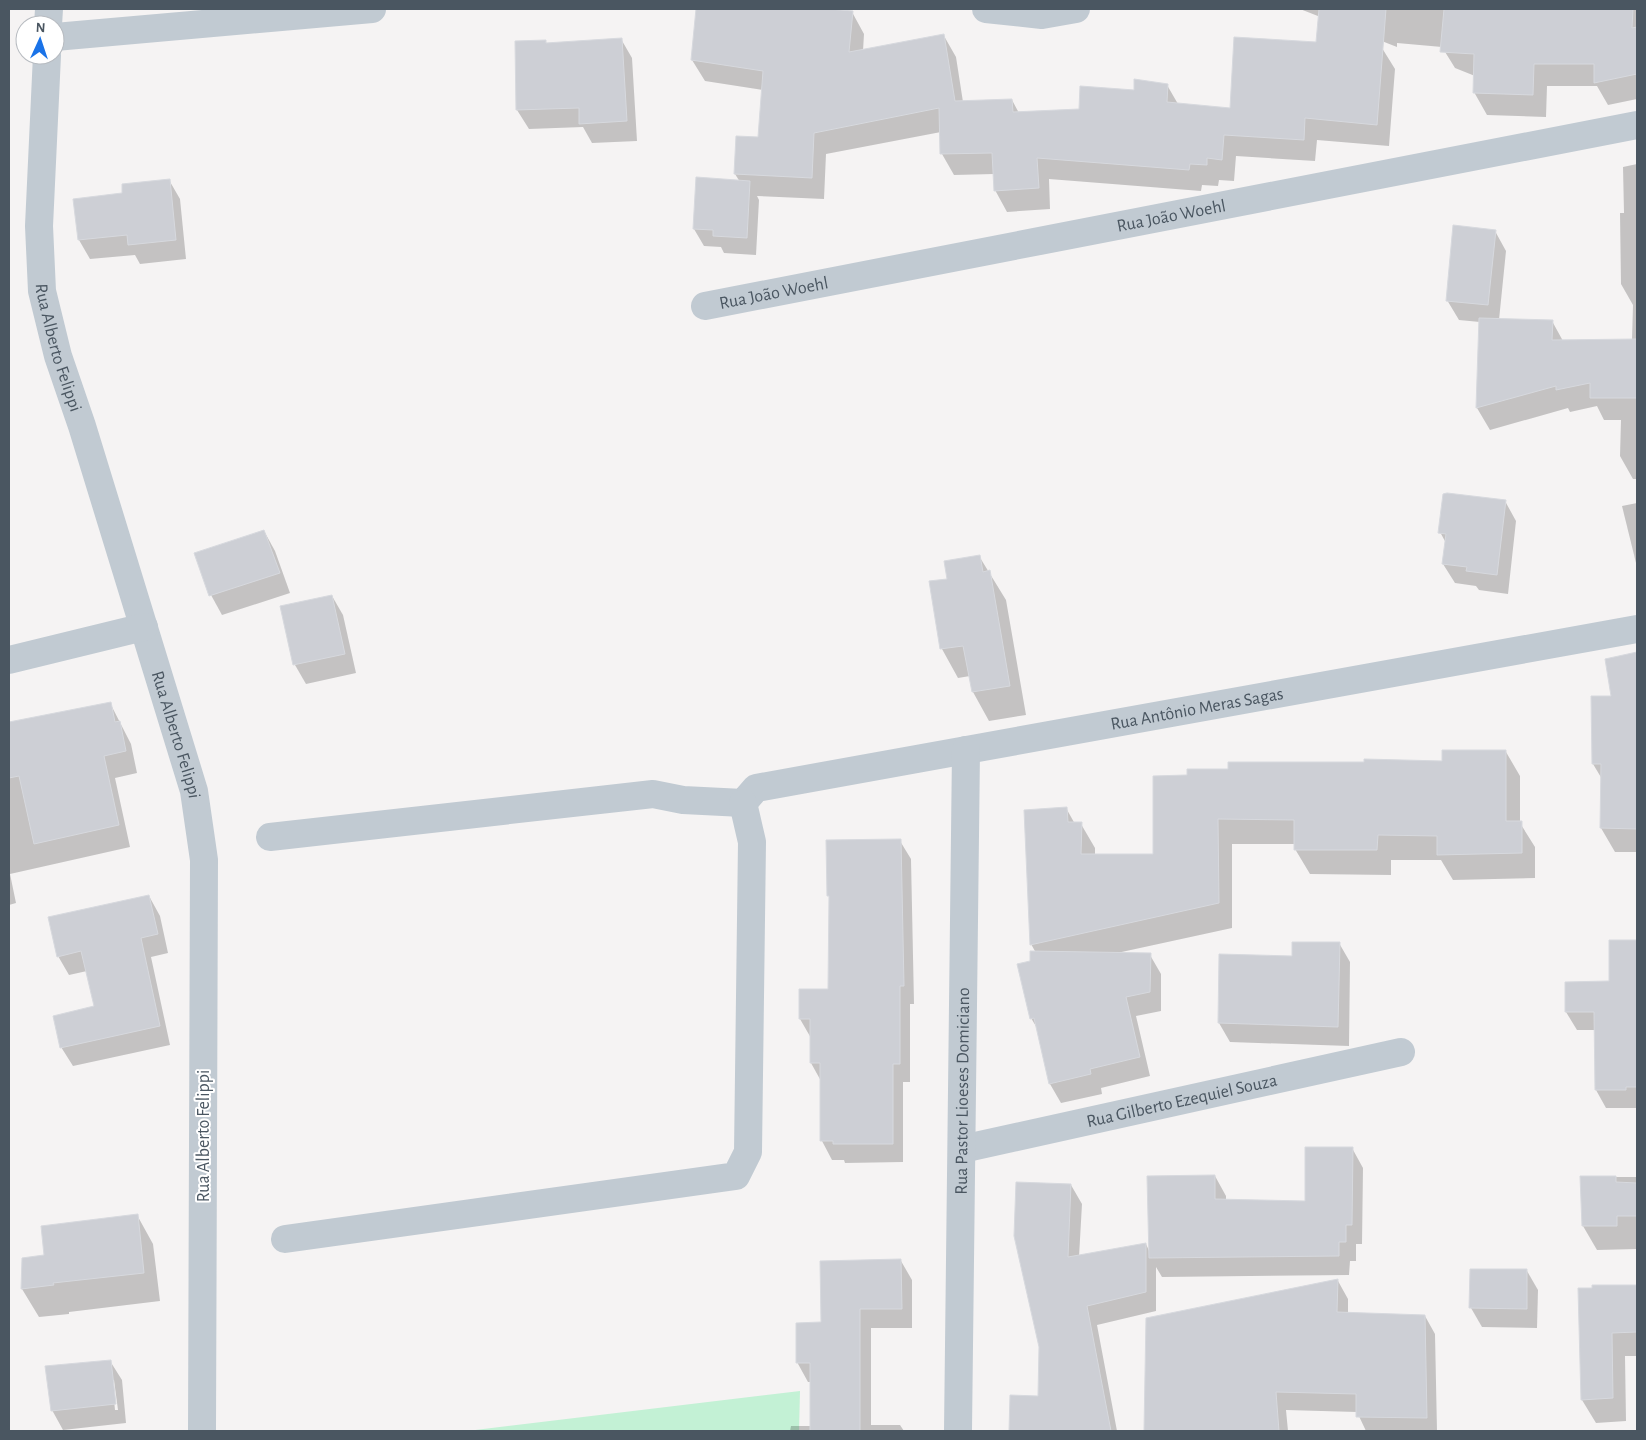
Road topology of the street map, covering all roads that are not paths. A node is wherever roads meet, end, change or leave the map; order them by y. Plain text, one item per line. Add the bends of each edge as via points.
1 (372, 9) edge
2 (986, 9) edge
3 (1076, 9) edge
4 (65, 36) edge
5 (47, 65) edge
6 (1637, 125) edge
7 (705, 306) dead end
8 (144, 627) junction
9 (1637, 629) edge
10 (9, 660) edge
11 (966, 750) junction
12 (750, 796) junction
13 (270, 838) dead end
14 (1401, 1052) dead end
15 (962, 1149) junction
16 (285, 1239) dead end
17 (202, 1431) edge
18 (958, 1431) edge

1 - 4 street
2 - 3 street via 1042,15
5 - 8 street, Rua Alberto Felippi via 39,226 42,291 58,356
6 - 7 street, Rua João Woehl
8 - 10 street
8 - 17 street, Rua Alberto Felippi via 194,791 204,860
9 - 11 street, Rua Antônio Meras Sagas
11 - 12 street, Rua Antônio Meras Sagas
11 - 15 street, Rua Pastor Lioeses Domiciano
12 - 13 street, Rua Antônio Meras Sagas via 683,800 653,794
12 - 16 street via 748,1152 736,1176
14 - 15 street, Rua Gilberto Ezequiel Souza
15 - 18 street, Rua Pastor Lioeses Domiciano

